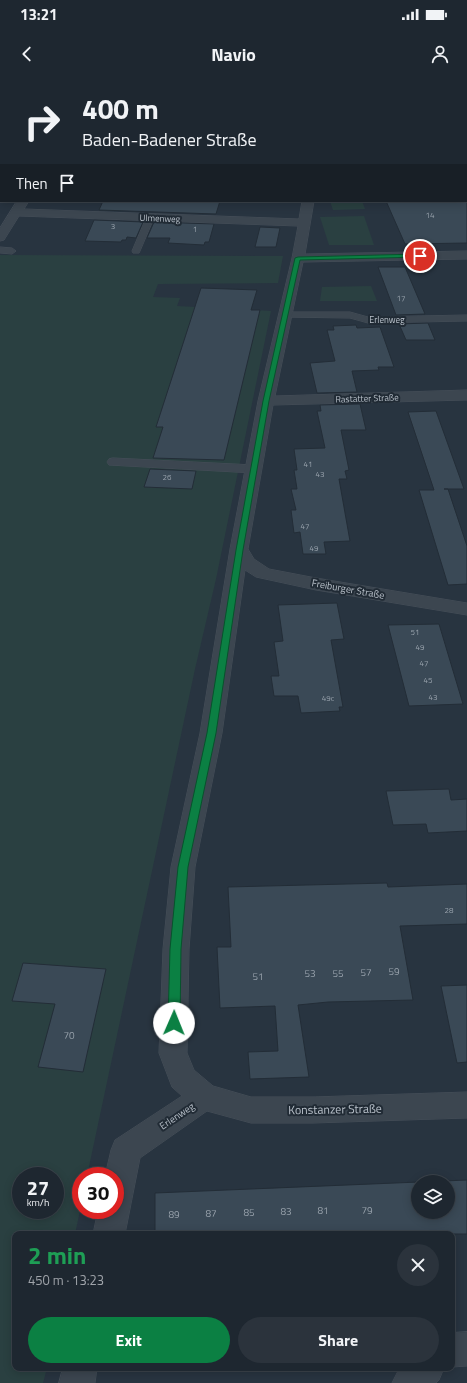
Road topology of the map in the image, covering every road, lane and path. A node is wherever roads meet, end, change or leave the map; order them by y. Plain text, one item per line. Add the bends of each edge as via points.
1 (22, 202) edge
2 (308, 202) edge
3 (16, 212) junction
4 (150, 218) junction
5 (304, 222) junction
6 (0, 237) edge
7 (0, 250) edge
8 (12, 250) dead end
9 (136, 251) dead end
10 (467, 255) edge
11 (298, 258) junction
12 (284, 315) junction
13 (467, 318) edge
14 (467, 395) edge
15 (266, 401) junction
16 (113, 462) dead end
17 (254, 469) junction
18 (239, 550) junction
19 (467, 609) edge
20 (204, 1097) junction
21 (467, 1105) edge
22 (123, 1167) edge
23 (112, 1219) edge
24 (109, 1231) edge
25 (467, 1349) edge
26 (455, 1350) edge
27 (79, 1371) edge
28 (424, 1371) edge
29 (77, 1383) edge
30 (410, 1383) edge

1 - 3 street
2 - 5 street, Erlenweg
3 - 4 street, Ulmenweg
3 - 6 street
4 - 5 street, Ulmenweg
4 - 9 lane
5 - 11 street, Erlenweg
7 - 8 lane
10 - 11 street
11 - 12 street, Erlenweg
12 - 13 lane, Erlenweg via 350,315 368,320
12 - 15 street, Erlenweg
14 - 15 street, Rastatter Straße
15 - 17 street, Erlenweg
16 - 17 lane
17 - 18 street, Erlenweg
18 - 19 street, Freiburger Straße via 247,563 263,573
18 - 20 street, Erlenweg via 211,733 183,867 176,949 173,1053 182,1078
20 - 21 street, Konstanzer Straße via 251,1110
20 - 22 street, Erlenweg via 126,1150
23 - 24 street
25 - 26 street
27 - 29 street
28 - 30 street

